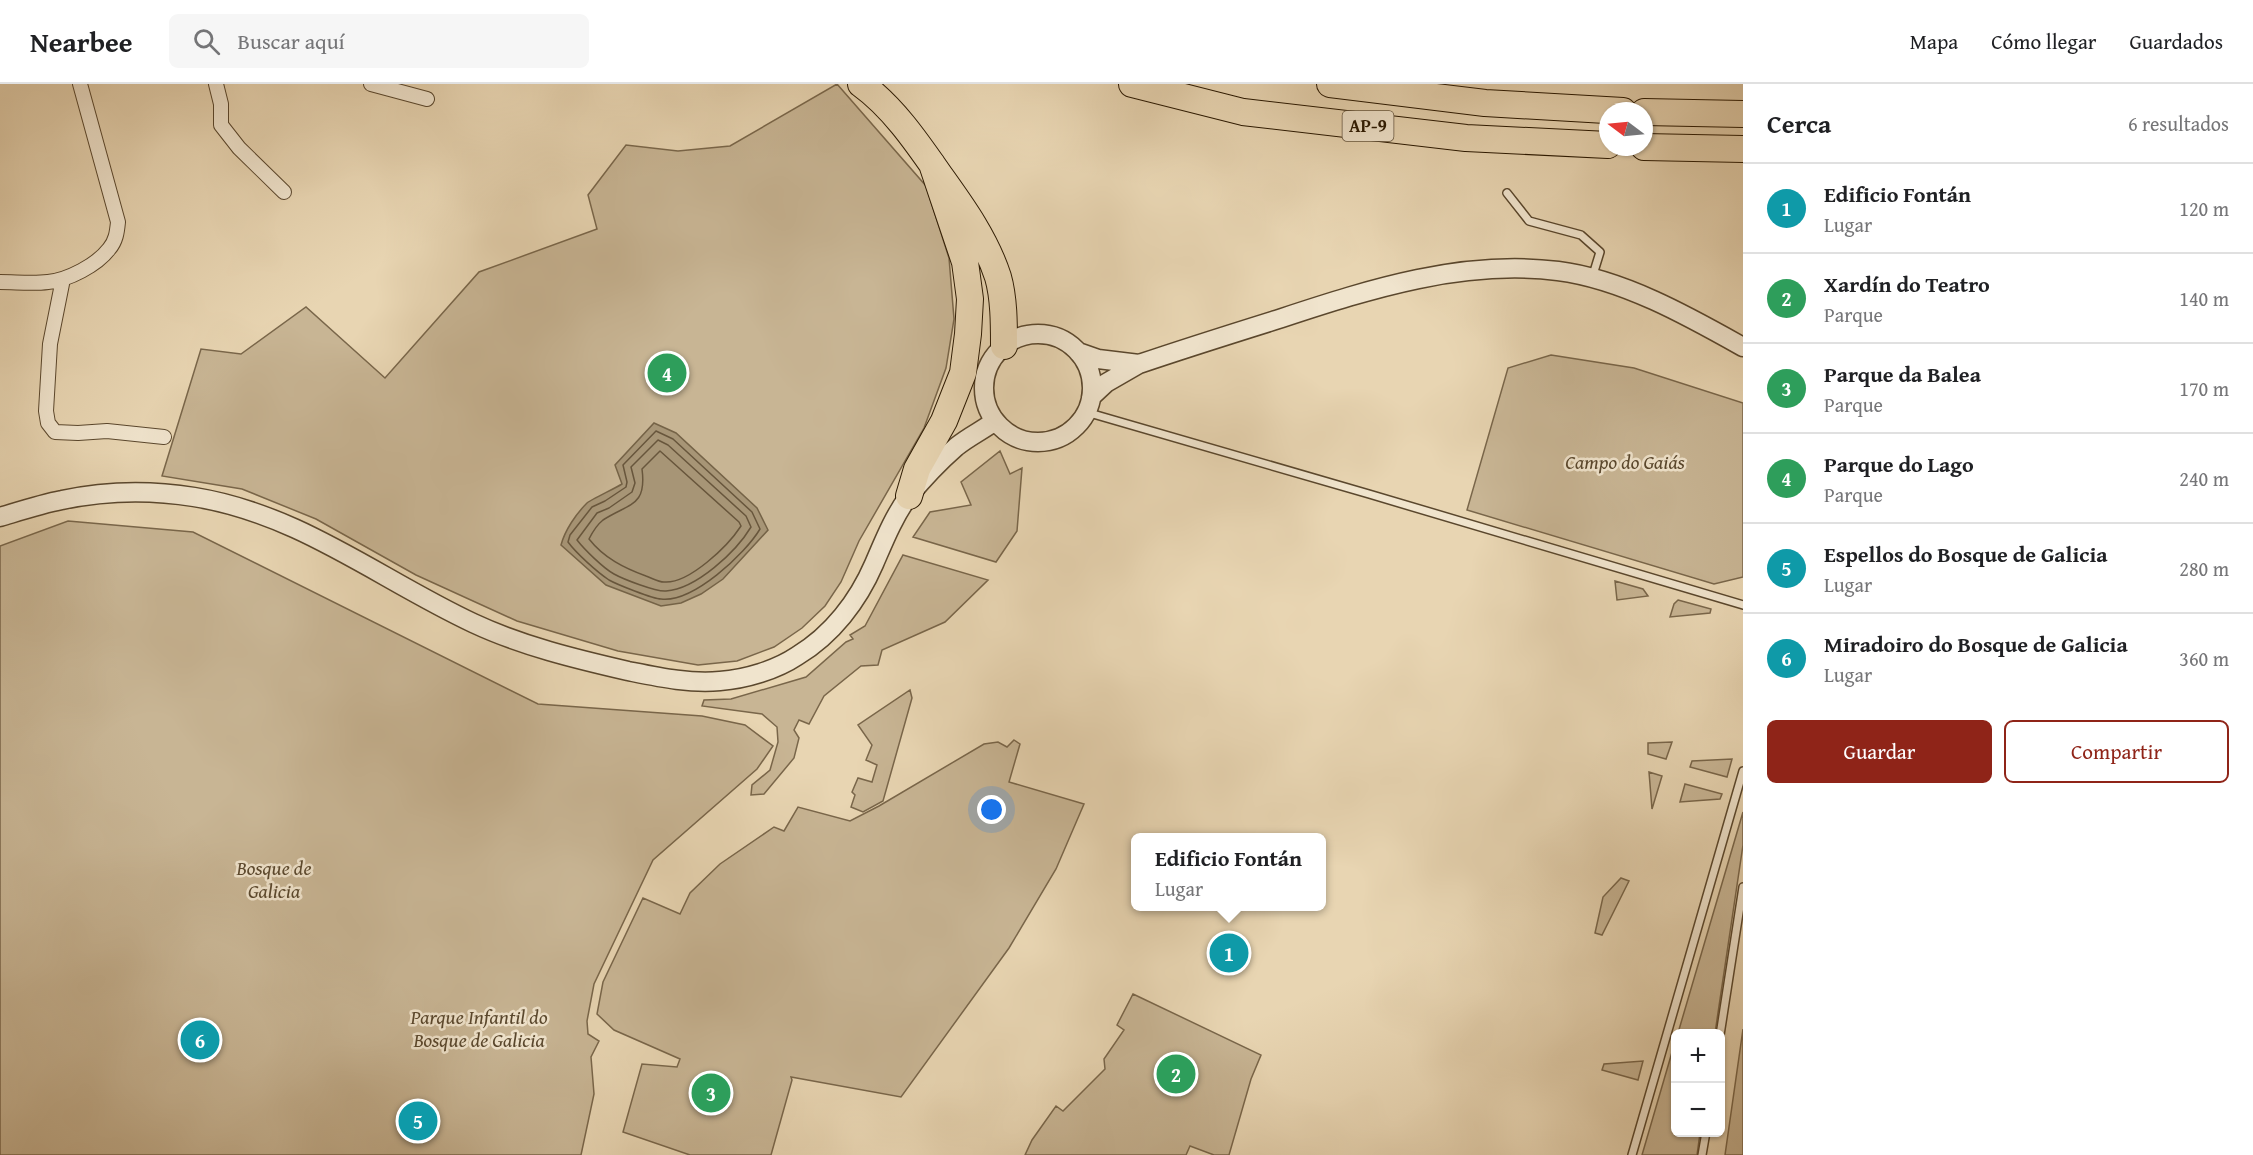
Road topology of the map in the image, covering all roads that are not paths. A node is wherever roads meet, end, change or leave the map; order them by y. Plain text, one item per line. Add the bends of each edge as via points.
1 (80, 84) edge
2 (216, 84) edge
3 (371, 84) edge
4 (410, 84) edge
5 (861, 84) edge
6 (1132, 84) edge
7 (1330, 84) edge
8 (1599, 110) edge
9 (1653, 112) edge
10 (1743, 114) edge
11 (1599, 145) edge
12 (1653, 147) edge
13 (1743, 149) edge
14 (932, 164) junction
15 (284, 192) dead end
16 (1507, 193) dead end
17 (1592, 278) junction
18 (63, 279) junction
19 (0, 282) edge
20 (1713, 330) junction
21 (1743, 330) edge
22 (1004, 346) junction
23 (1743, 347) edge
24 (1078, 351) junction
25 (1138, 364) junction
26 (1089, 405) junction
27 (995, 421) junction
28 (164, 437) dead end
29 (909, 496) junction
30 (0, 517) edge
31 (1743, 605) edge
32 (1743, 771) edge
33 (1743, 887) edge
34 (1721, 1029) edge
35 (1705, 1137) edge
36 (1632, 1155) edge
37 (1702, 1155) edge

1 - 18 street via 118,222 117,236 109,250
2 - 15 street via 221,125
3 - 4 street via 428,99
5 - 14 highway via 903,125
6 - 11 highway, AP-9 via 1243,112 1466,138
7 - 8 highway, AP-9 via 1485,103
9 - 10 highway
12 - 13 highway
14 - 22 highway via 975,226 998,278
14 - 29 highway via 965,262 970,299 968,334 963,373 944,421 917,469
16 - 17 lane via 1529,221 1581,235 1600,252
17 - 20 street via 1642,296
17 - 25 street via 1524,269 1420,279 1349,296
18 - 19 street
18 - 28 street via 50,344 48,423 55,432 107,431
20 - 21 street
20 - 23 street
22 - 24 street via 1018,338 1042,334 1065,341
22 - 27 street via 986,373 984,390
24 - 25 street via 1098,359
24 - 26 street via 1091,381
25 - 26 street via 1106,382
26 - 27 street via 1076,427 1044,442 1026,441 1009,434
26 - 31 lane via 1369,494
27 - 29 street via 958,446
29 - 30 street via 862,589 846,614 822,638 797,657 759,673 721,681 683,681 647,675 532,645 474,623 278,519 195,497 128,492 62,500
32 - 36 lane
33 - 34 lane
35 - 37 lane

